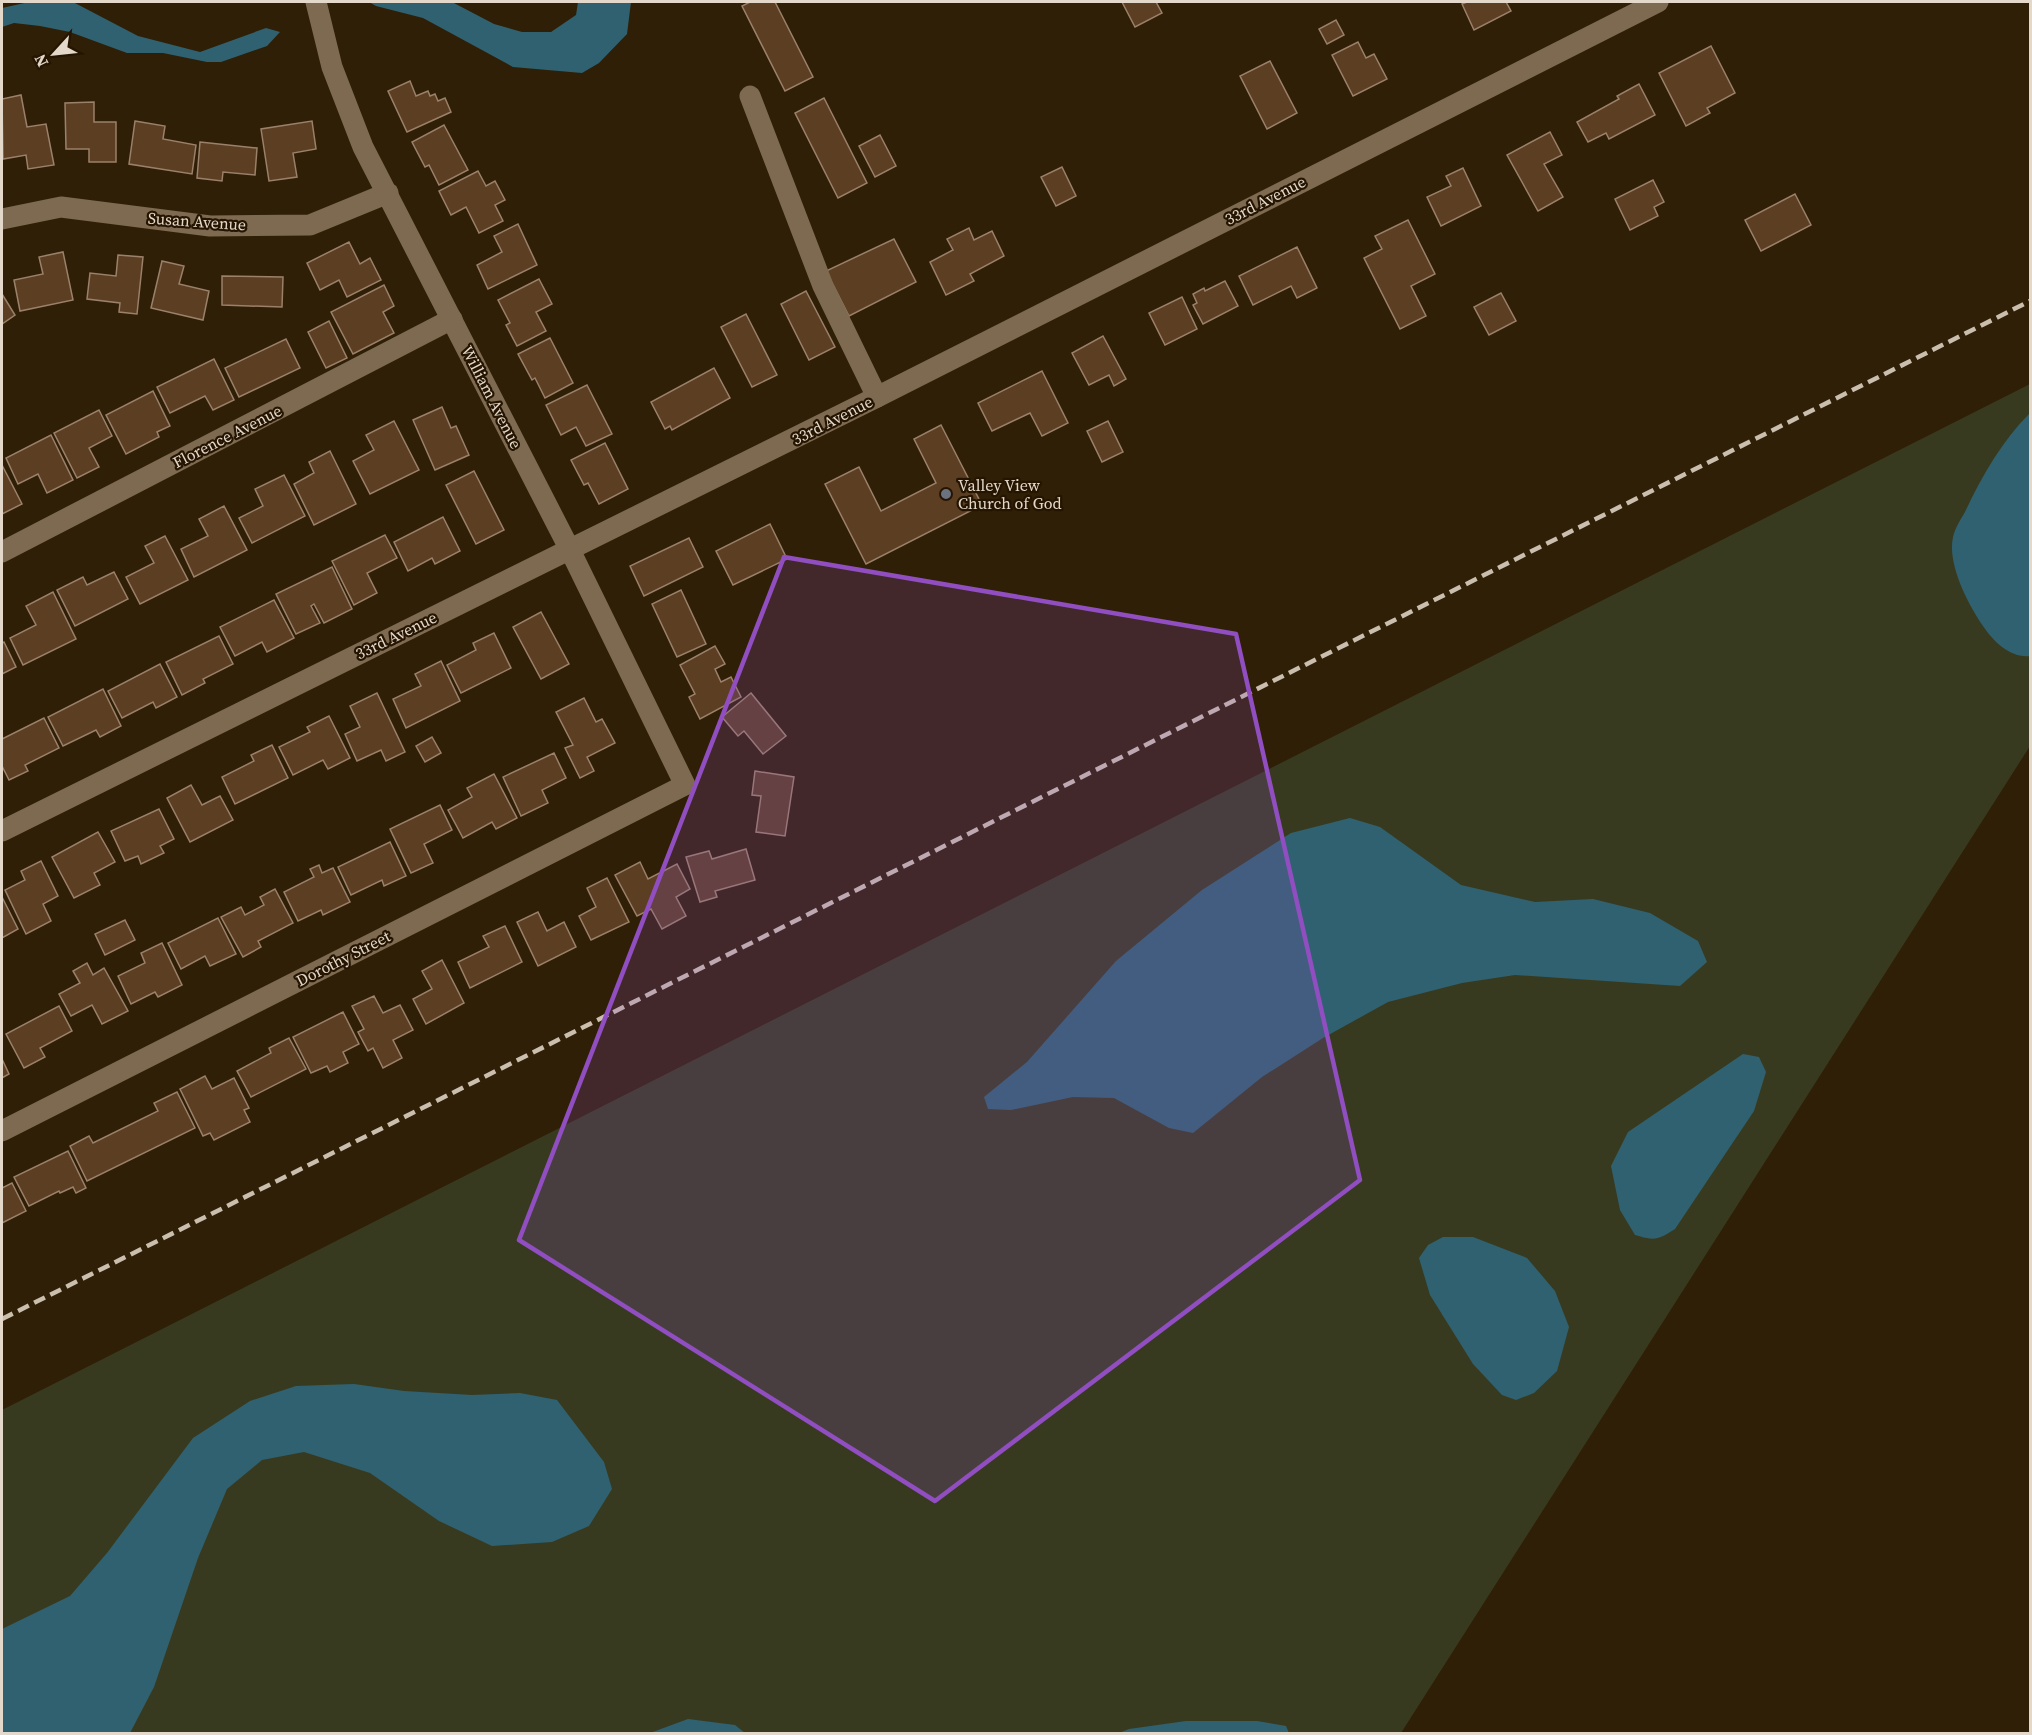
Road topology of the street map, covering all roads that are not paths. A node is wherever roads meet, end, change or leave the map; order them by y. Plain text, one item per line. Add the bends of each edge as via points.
1 (316, 2) edge
2 (1658, 2) edge
3 (750, 96) dead end
4 (387, 193) junction
5 (2, 219) edge
6 (452, 319) junction
7 (877, 397) junction
8 (569, 548) junction
9 (2, 552) edge
10 (685, 785) joint
11 (2, 831) edge
12 (2, 1131) edge

1 - 4 street, William Avenue via 332,67 363,147
2 - 7 street, 33rd Avenue
3 - 7 street via 823,286
4 - 5 street, Susan Avenue via 310,225 210,226 61,207
4 - 6 street, William Avenue
6 - 8 street, William Avenue
6 - 9 street, Florence Avenue
7 - 8 street, 33rd Avenue
8 - 10 street, William Avenue
8 - 11 street, 33rd Avenue
10 - 12 street, Dorothy Street

